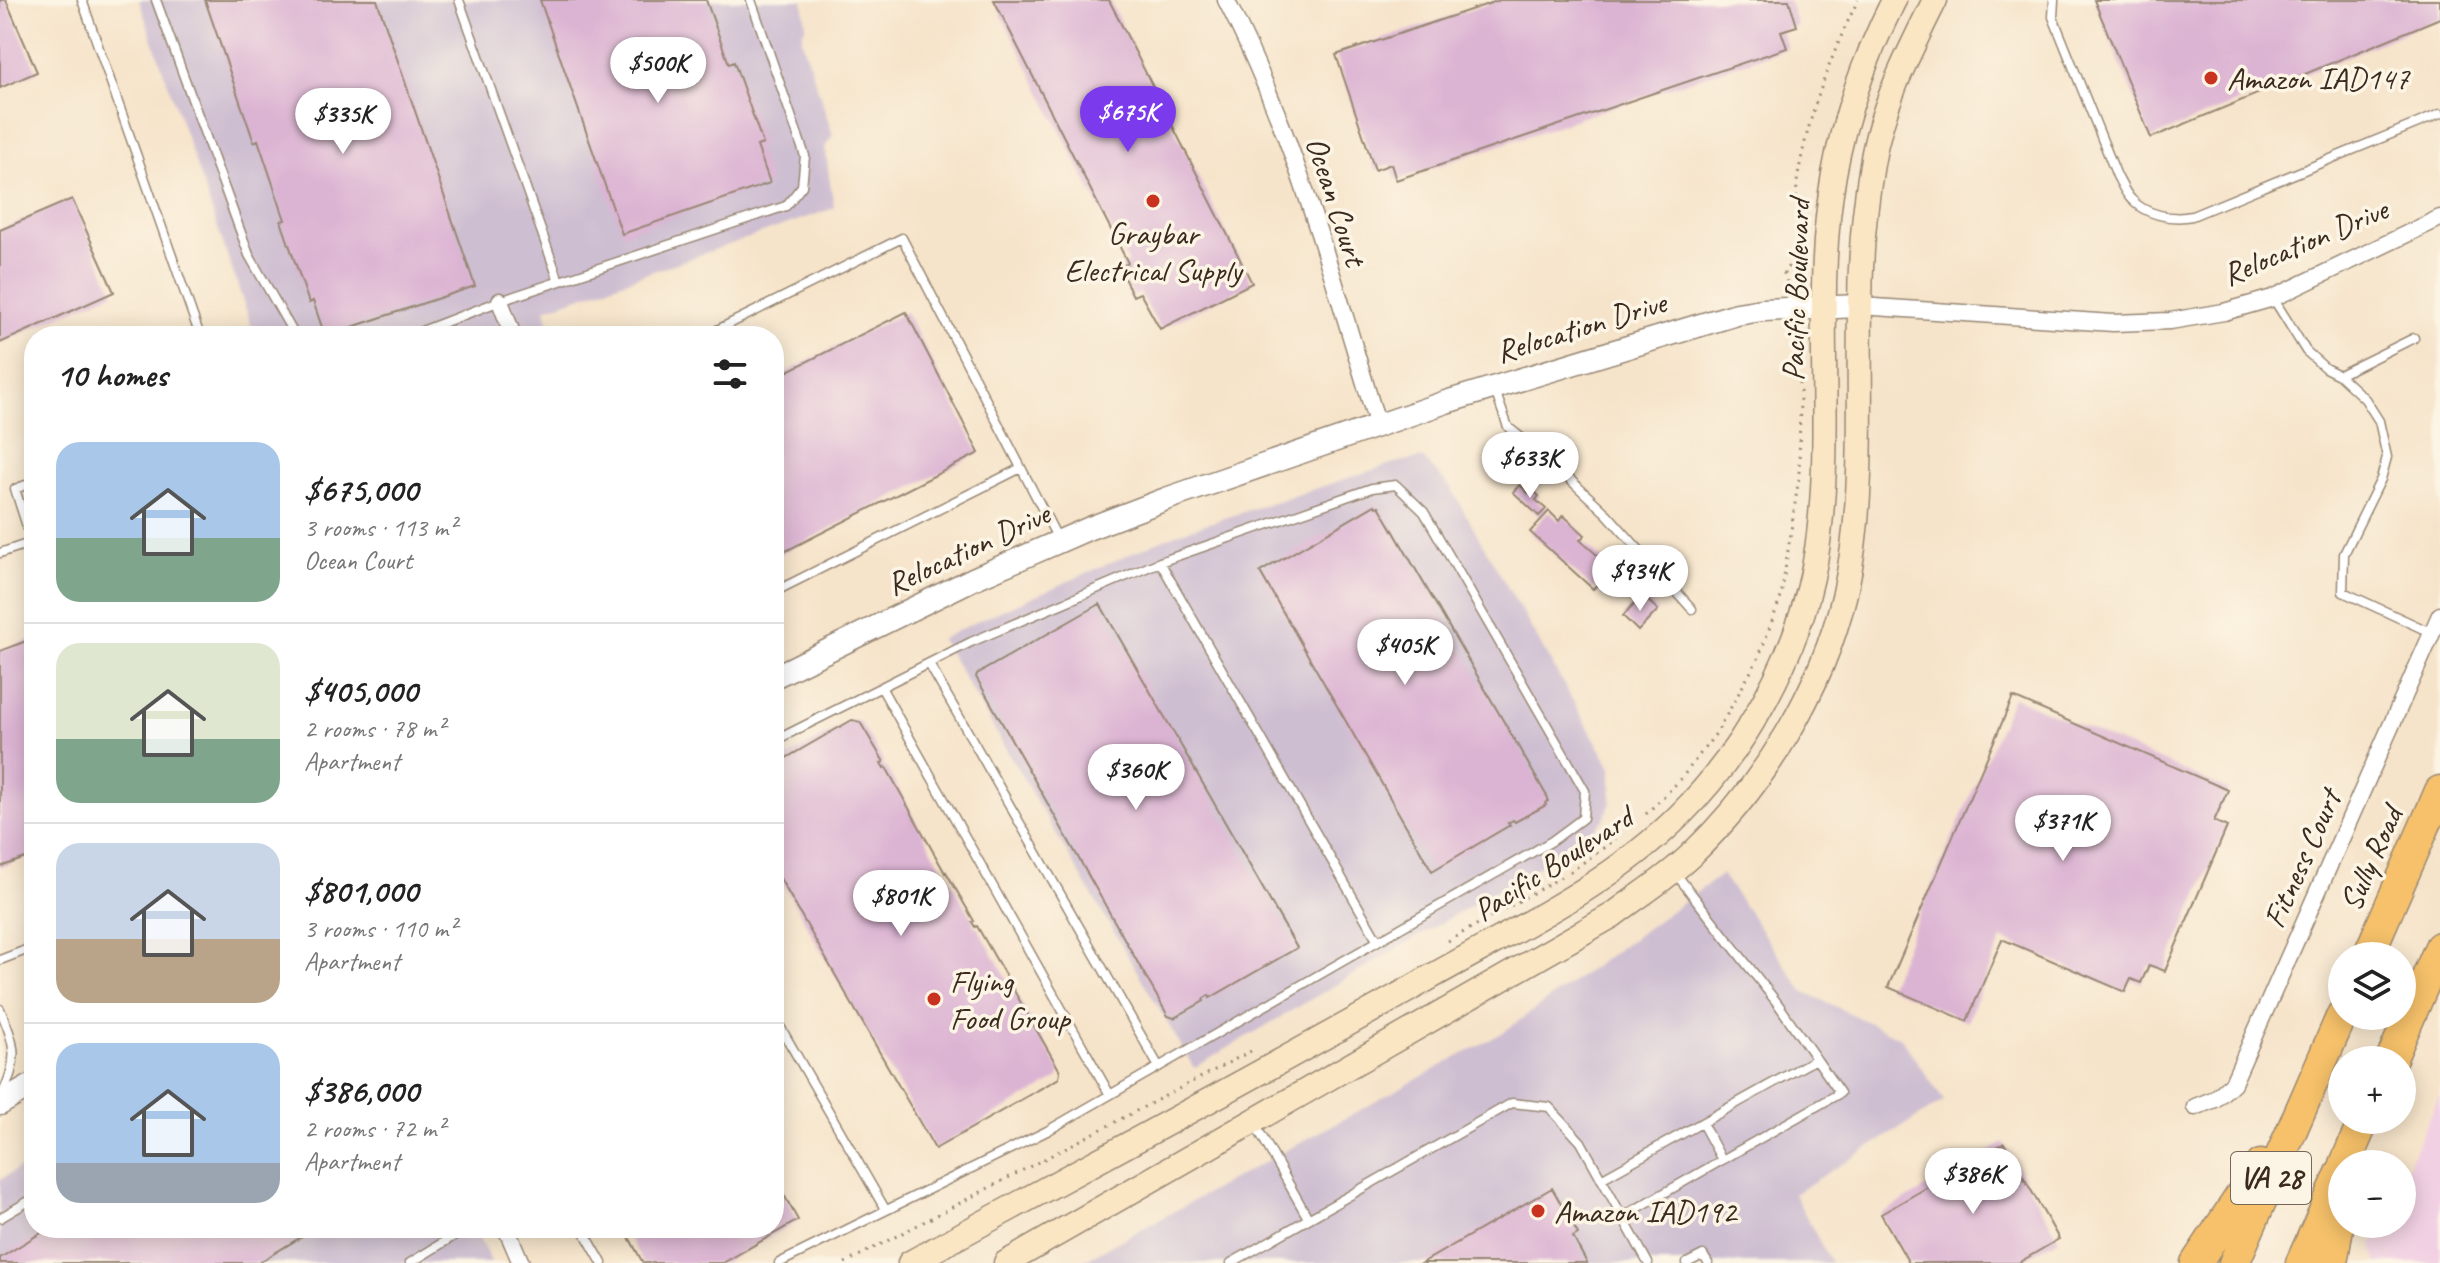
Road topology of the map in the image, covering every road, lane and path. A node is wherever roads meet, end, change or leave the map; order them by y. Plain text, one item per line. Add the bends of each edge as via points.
1 (82, 0) edge
2 (156, 0) edge
3 (459, 0) edge
4 (751, 0) edge
5 (1226, 0) edge
6 (1858, 0) edge
7 (1894, 0) edge
8 (1935, 0) edge
9 (2054, 0) edge
10 (2440, 114) edge
11 (2440, 218) edge
12 (559, 281) junction
13 (2273, 298) junction
14 (500, 301) junction
15 (1860, 306) junction
16 (1825, 308) junction
17 (1792, 309) junction
18 (196, 326) edge
19 (289, 326) edge
20 (435, 326) edge
21 (509, 326) edge
22 (725, 326) edge
23 (2414, 338) dead end
24 (2339, 375) junction
25 (1494, 388) junction
26 (1378, 426) junction
27 (1021, 468) junction
28 (24, 486) edge
29 (24, 516) edge
30 (1060, 541) junction
31 (24, 545) edge
32 (0, 553) edge
33 (1160, 562) junction
34 (784, 587) edge
35 (1692, 609) dead end
36 (2440, 615) edge
37 (2432, 633) junction
38 (929, 664) junction
39 (784, 672) edge
40 (881, 687) junction
41 (784, 736) edge
42 (2440, 791) edge
43 (1643, 818) dead end
44 (1622, 835) dead end
45 (1673, 870) junction
46 (1378, 941) junction
47 (2374, 942) edge
48 (1445, 943) dead end
49 (2440, 947) edge
50 (24, 951) edge
51 (0, 960) edge
52 (0, 1009) edge
53 (2335, 1030) edge
54 (784, 1033) edge
55 (2397, 1046) edge
56 (1254, 1049) dead end
57 (1816, 1059) junction
58 (1159, 1067) junction
59 (24, 1089) edge
60 (2308, 1093) junction
61 (1110, 1095) junction
62 (0, 1102) edge
63 (2195, 1107) dead end
64 (1253, 1121) junction
65 (1702, 1123) junction
66 (1722, 1160) junction
67 (1601, 1179) junction
68 (24, 1204) edge
69 (2328, 1204) edge
70 (885, 1209) junction
71 (1622, 1217) junction
72 (0, 1218) edge
73 (1308, 1218) junction
74 (451, 1238) edge
75 (510, 1238) edge
76 (588, 1238) edge
77 (2336, 1238) edge
78 (410, 1263) edge
79 (521, 1263) edge
80 (602, 1263) edge
81 (779, 1263) edge
82 (845, 1263) edge
83 (910, 1263) edge
84 (1006, 1263) edge
85 (1231, 1263) edge
86 (1648, 1263) edge
87 (1687, 1263) edge
88 (1708, 1263) edge
89 (2196, 1263) edge
90 (2234, 1263) edge
91 (2301, 1263) edge
92 (2332, 1263) edge

1 - 18 lane
2 - 19 lane via 249,255
3 - 12 lane
4 - 12 lane via 805,156 802,186 786,206
5 - 26 street, Ocean Court via 1287,140
6 - 17 path via 1825,77 1797,178 1794,256 1784,273
7 - 16 main road, Pacific Boulevard via 1853,92 1841,139 1826,239
8 - 15 main road, Pacific Boulevard via 1901,70 1872,161
9 - 10 lane via 2053,17 2117,176 2131,201 2152,213 2176,219 2192,216
11 - 13 street, Relocation Drive
12 - 14 lane
13 - 15 street, Relocation Drive via 2170,321 2113,323
13 - 24 lane via 2306,351
14 - 20 lane
14 - 21 street
15 - 16 street, Relocation Drive
15 - 45 main road, Pacific Boulevard via 1860,481 1845,593 1827,652 1761,775 1723,823
16 - 17 street, Relocation Drive
16 - 83 main road, Pacific Boulevard via 1824,477 1812,575 1766,699 1699,795 1637,854 1593,885
17 - 25 street, Relocation Drive via 1737,314
17 - 43 path via 1800,392 1799,477 1781,597 1758,659 1717,732
22 - 27 lane via 902,238
23 - 24 lane
24 - 37 lane via 2379,421 2387,457 2344,554 2343,592
25 - 26 street, Relocation Drive
25 - 35 lane via 1508,427 1607,514
26 - 30 street, Relocation Drive
27 - 30 lane
27 - 34 lane
28 - 29 lane via 15,489
30 - 39 street, Relocation Drive
31 - 32 lane
33 - 38 lane
33 - 46 lane
33 - 46 lane via 1372,488 1396,485 1424,512 1585,791 1583,818 1552,841
36 - 37 street, Fitness Court
37 - 63 street, Fitness Court via 2233,1083
38 - 40 lane
38 - 58 lane
40 - 41 lane
40 - 61 lane
42 - 47 highway, Sully Road
44 - 48 path via 1567,874
45 - 57 lane
45 - 64 main road, Pacific Boulevard via 1613,915
46 - 58 lane
49 - 55 highway
50 - 51 lane
52 - 62 lane via 15,1064
53 - 60 highway, VA 28
54 - 70 lane
56 - 82 path
57 - 65 lane
57 - 66 lane via 1840,1093
58 - 61 lane
59 - 62 street
60 - 89 highway
60 - 90 highway, VA 28
61 - 70 lane
64 - 73 lane
64 - 84 main road, Pacific Boulevard
65 - 66 lane
65 - 67 lane
66 - 71 lane
67 - 71 lane
67 - 73 lane via 1581,1142 1549,1107 1512,1103
68 - 72 lane
69 - 91 highway, VA 28
70 - 81 lane
71 - 86 lane
73 - 85 lane
74 - 78 lane
75 - 79 street
76 - 80 lane
77 - 92 highway
87 - 88 lane via 1703,1255

